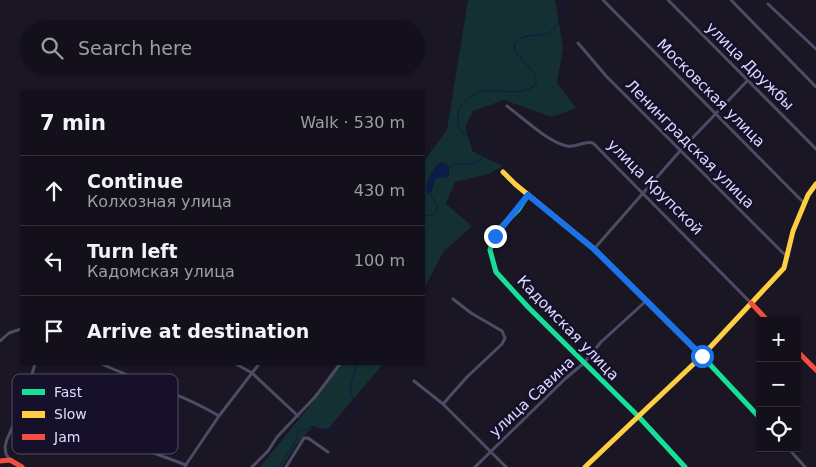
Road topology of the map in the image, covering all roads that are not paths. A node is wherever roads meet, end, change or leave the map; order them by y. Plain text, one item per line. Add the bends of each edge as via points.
1 (603, 0) edge
2 (668, 0) edge
3 (731, 0) edge
4 (768, 4) dead end
5 (578, 43) dead end
6 (816, 50) edge
7 (748, 80) junction
8 (816, 88) edge
9 (507, 106) dead end
10 (716, 114) junction
11 (816, 149) edge
12 (680, 150) junction
13 (503, 172) dead end
14 (816, 184) edge
15 (644, 193) junction
16 (528, 195) junction
17 (803, 202) junction
18 (594, 249) junction
19 (788, 256) junction
20 (453, 299) dead end
21 (647, 300) junction
22 (751, 303) junction
23 (764, 317) edge
24 (20, 329) edge
25 (0, 341) edge
26 (801, 355) edge
27 (702, 356) junction
28 (584, 363) junction
29 (104, 365) edge
30 (238, 365) edge
31 (258, 365) edge
32 (339, 365) edge
33 (816, 370) edge
34 (252, 373) junction
35 (125, 374) edge
36 (414, 381) dead end
37 (178, 395) edge
38 (443, 404) junction
39 (756, 414) edge
40 (220, 416) junction
41 (298, 416) junction
42 (639, 417) junction
43 (12, 430) edge
44 (491, 451) junction
45 (328, 452) dead end
46 (792, 452) edge
47 (154, 454) edge
48 (10, 460) junction
49 (0, 461) edge
50 (185, 466) edge
51 (22, 467) edge
52 (252, 467) edge
53 (286, 467) edge
54 (475, 467) edge
55 (506, 467) edge
56 (585, 467) edge
57 (685, 467) edge
58 (805, 467) edge

1 - 10 street, Московская улица
2 - 7 street, улица Дружбы
3 - 8 street
4 - 6 street
5 - 12 street, Ленинградская улица
7 - 10 street
7 - 11 street, улица Дружбы
9 - 15 street, улица Крупской via 563,145 593,143
10 - 12 street
10 - 17 street, Московская улица
12 - 15 street
12 - 19 street, Ленинградская улица
13 - 16 street
14 - 17 street
15 - 18 street
15 - 22 street, улица Крупской
16 - 18 street
16 - 28 street, Кадомская улица via 495,236 490,250 492,263 496,272 528,307
17 - 19 street
18 - 21 street
19 - 22 street via 784,268
20 - 38 street via 502,331 505,338
21 - 27 street
21 - 28 street, улица Савина via 601,342
22 - 23 street, улица Крупской
22 - 27 street
24 - 25 street
26 - 33 street
27 - 39 street
27 - 42 street
28 - 42 street, Кадомская улица
28 - 44 street, улица Савина
29 - 35 street
30 - 34 street
31 - 34 street
32 - 41 street
34 - 40 street
34 - 41 street
36 - 38 street
37 - 40 street
38 - 44 street
40 - 50 street
41 - 52 street
42 - 56 street
42 - 57 street, Кадомская улица
43 - 48 street via 5,447
44 - 54 street, улица Савина
44 - 55 street
45 - 53 street via 304,438
46 - 58 street
47 - 50 street
48 - 49 street
48 - 51 street

